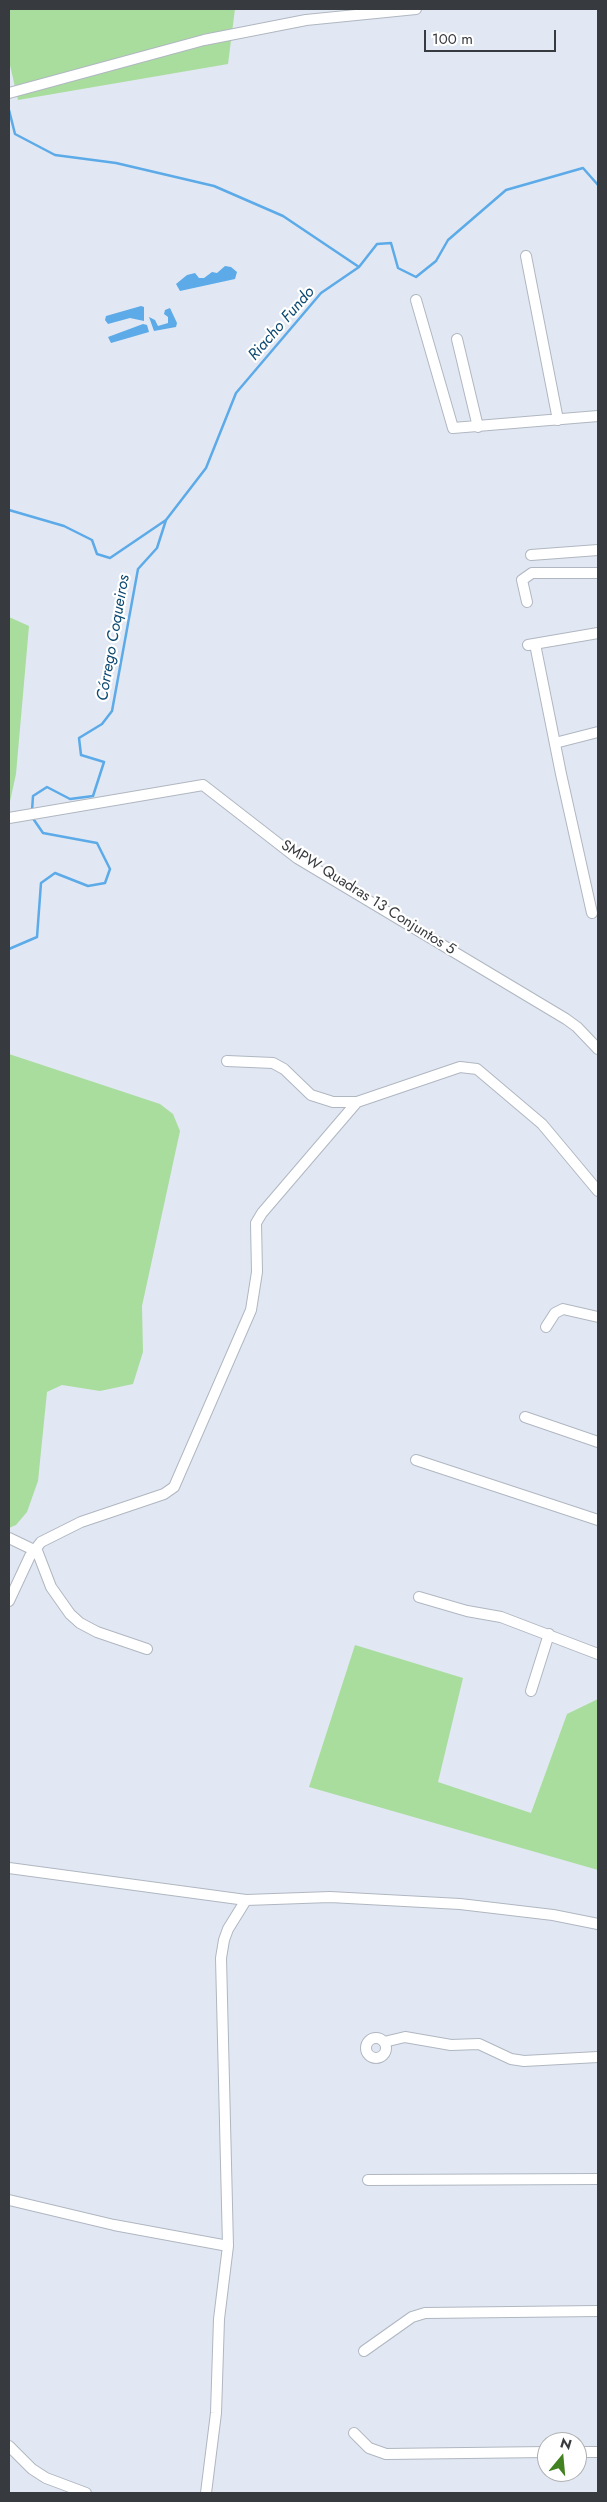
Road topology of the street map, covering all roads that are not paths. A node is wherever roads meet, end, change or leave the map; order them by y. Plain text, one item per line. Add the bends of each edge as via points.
1 (308, 9) edge
2 (416, 9) edge
3 (306, 20) junction
4 (10, 92) edge
5 (526, 256) dead end
6 (416, 300) dead end
7 (457, 339) dead end
8 (598, 416) edge
9 (558, 420) junction
10 (478, 427) junction
11 (598, 550) edge
12 (531, 555) dead end
13 (598, 573) edge
14 (527, 602) dead end
15 (598, 633) edge
16 (598, 732) edge
17 (555, 744) junction
18 (9, 818) edge
19 (592, 913) dead end
20 (598, 1049) edge
21 (227, 1060) dead end
22 (357, 1102) junction
23 (598, 1191) edge
24 (598, 1317) edge
25 (546, 1327) dead end
26 (525, 1417) dead end
27 (598, 1442) edge
28 (416, 1460) dead end
29 (598, 1520) edge
30 (9, 1538) edge
31 (35, 1549) junction
32 (419, 1596) dead end
33 (9, 1601) edge
34 (549, 1634) junction
35 (147, 1649) dead end
36 (598, 1654) edge
37 (531, 1691) dead end
38 (9, 1868) edge
39 (246, 1900) junction
40 (598, 1924) edge
41 (384, 2042) dead end
42 (598, 2057) edge
43 (368, 2180) dead end
44 (598, 2180) edge
45 (9, 2200) edge
46 (228, 2246) junction
47 (598, 2311) edge
48 (364, 2351) dead end
49 (354, 2433) dead end
50 (9, 2446) edge
51 (537, 2452) edge
52 (86, 2493) edge
53 (206, 2493) edge

1 - 3 street
2 - 3 street
3 - 4 street via 204,40
5 - 9 street
6 - 10 street via 453,428
7 - 10 street
8 - 9 street
9 - 10 street
11 - 12 street
13 - 14 street via 532,573 522,580
15 - 17 street via 532,645
16 - 17 street
17 - 19 street
18 - 20 street, SMPW Quadras 13 Conjuntos 5 via 203,785 297,858 566,1019
21 - 22 street via 273,1063 284,1069 310,1095 333,1102
22 - 23 street via 460,1067 478,1068 542,1124
22 - 31 street via 256,1223 257,1272 251,1310 174,1487 164,1494 82,1522 48,1538
24 - 25 street via 563,1309 555,1313
26 - 27 street
28 - 29 street
30 - 31 street
31 - 33 street
31 - 35 street via 48,1582 80,1623
32 - 34 street via 467,1611 501,1617
34 - 36 street
34 - 37 street
38 - 39 street
39 - 40 street via 330,1897 460,1904
39 - 46 street via 228,1929 221,1958
41 - 42 street via 405,2037 451,2045 479,2044 511,2059 524,2061
43 - 44 street
45 - 46 street via 114,2225
46 - 53 street via 219,2319 216,2413
47 - 48 street via 425,2313 412,2317
49 - 51 street via 369,2448 386,2454
50 - 52 street via 46,2478

